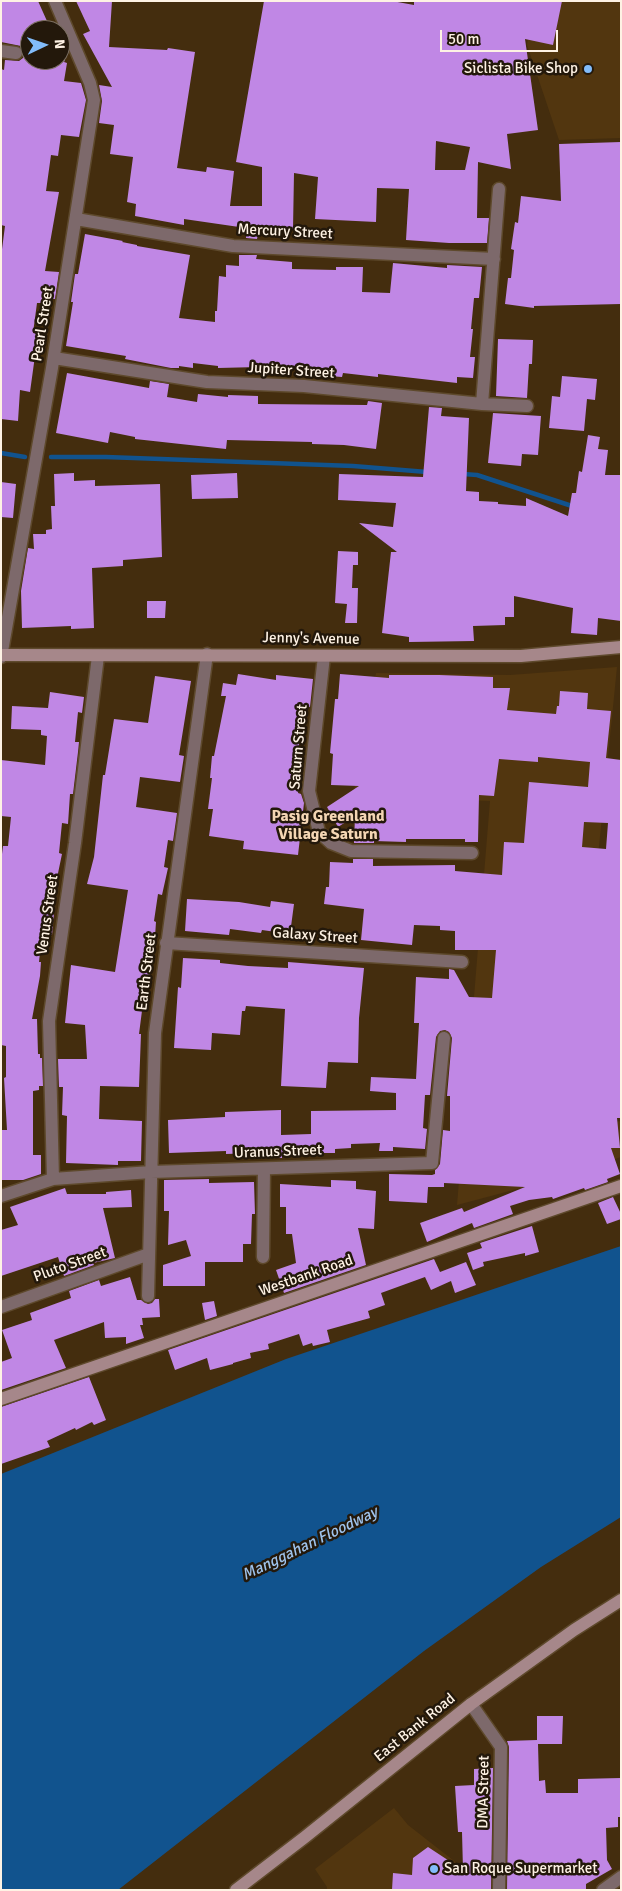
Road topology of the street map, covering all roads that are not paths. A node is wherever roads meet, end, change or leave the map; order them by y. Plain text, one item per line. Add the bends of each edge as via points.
1 (55, 1) edge
2 (1, 50) edge
3 (16, 53) dead end
4 (499, 189) dead end
5 (76, 219) junction
6 (494, 259) junction
7 (54, 358) junction
8 (482, 404) junction
9 (527, 406) dead end
10 (621, 647) edge
11 (207, 654) junction
12 (1, 656) edge
13 (98, 656) junction
14 (324, 656) junction
15 (472, 853) dead end
16 (166, 943) junction
17 (462, 962) dead end
18 (444, 1038) dead end
19 (264, 1169) junction
20 (151, 1172) junction
21 (53, 1179) junction
22 (621, 1186) edge
23 (1, 1196) edge
24 (149, 1254) junction
25 (263, 1257) dead end
26 (148, 1296) dead end
27 (1, 1307) edge
28 (1, 1399) edge
29 (621, 1600) edge
30 (471, 1704) junction
31 (621, 1877) edge
32 (236, 1890) edge
33 (500, 1890) edge
34 (603, 1890) edge

1 - 5 street, Pearl Street via 90,82 94,100
2 - 3 street
4 - 6 street
5 - 6 street, Mercury Street via 233,246
5 - 7 street, Pearl Street
6 - 8 street
7 - 8 street, Jupiter Street via 207,382 304,386
7 - 12 street, Pearl Street
8 - 9 street, Jupiter Street
10 - 14 street, Jenny's Avenue via 521,656
11 - 13 street, Jenny's Avenue
11 - 14 street, Jenny's Avenue
11 - 16 street, Earth Street
12 - 13 street, Jenny's Avenue
13 - 21 street, Venus Street via 75,843 48,1021
14 - 15 street, Saturn Street via 309,791 319,832 331,843 351,851
16 - 17 street, Galaxy Street
16 - 20 street, Earth Street via 155,1033
18 - 19 street, Uranus Street via 432,1163
19 - 20 street, Uranus Street
19 - 25 street
20 - 21 street, Uranus Street
20 - 24 street, Earth Street
21 - 23 street, Uranus Street
22 - 28 street, Westbank Road
24 - 26 street, Earth Street
24 - 27 street, Pluto Street
29 - 30 street, East Bank Road
30 - 32 street, East Bank Road
30 - 33 street, DMA Street via 501,1747
31 - 34 street

